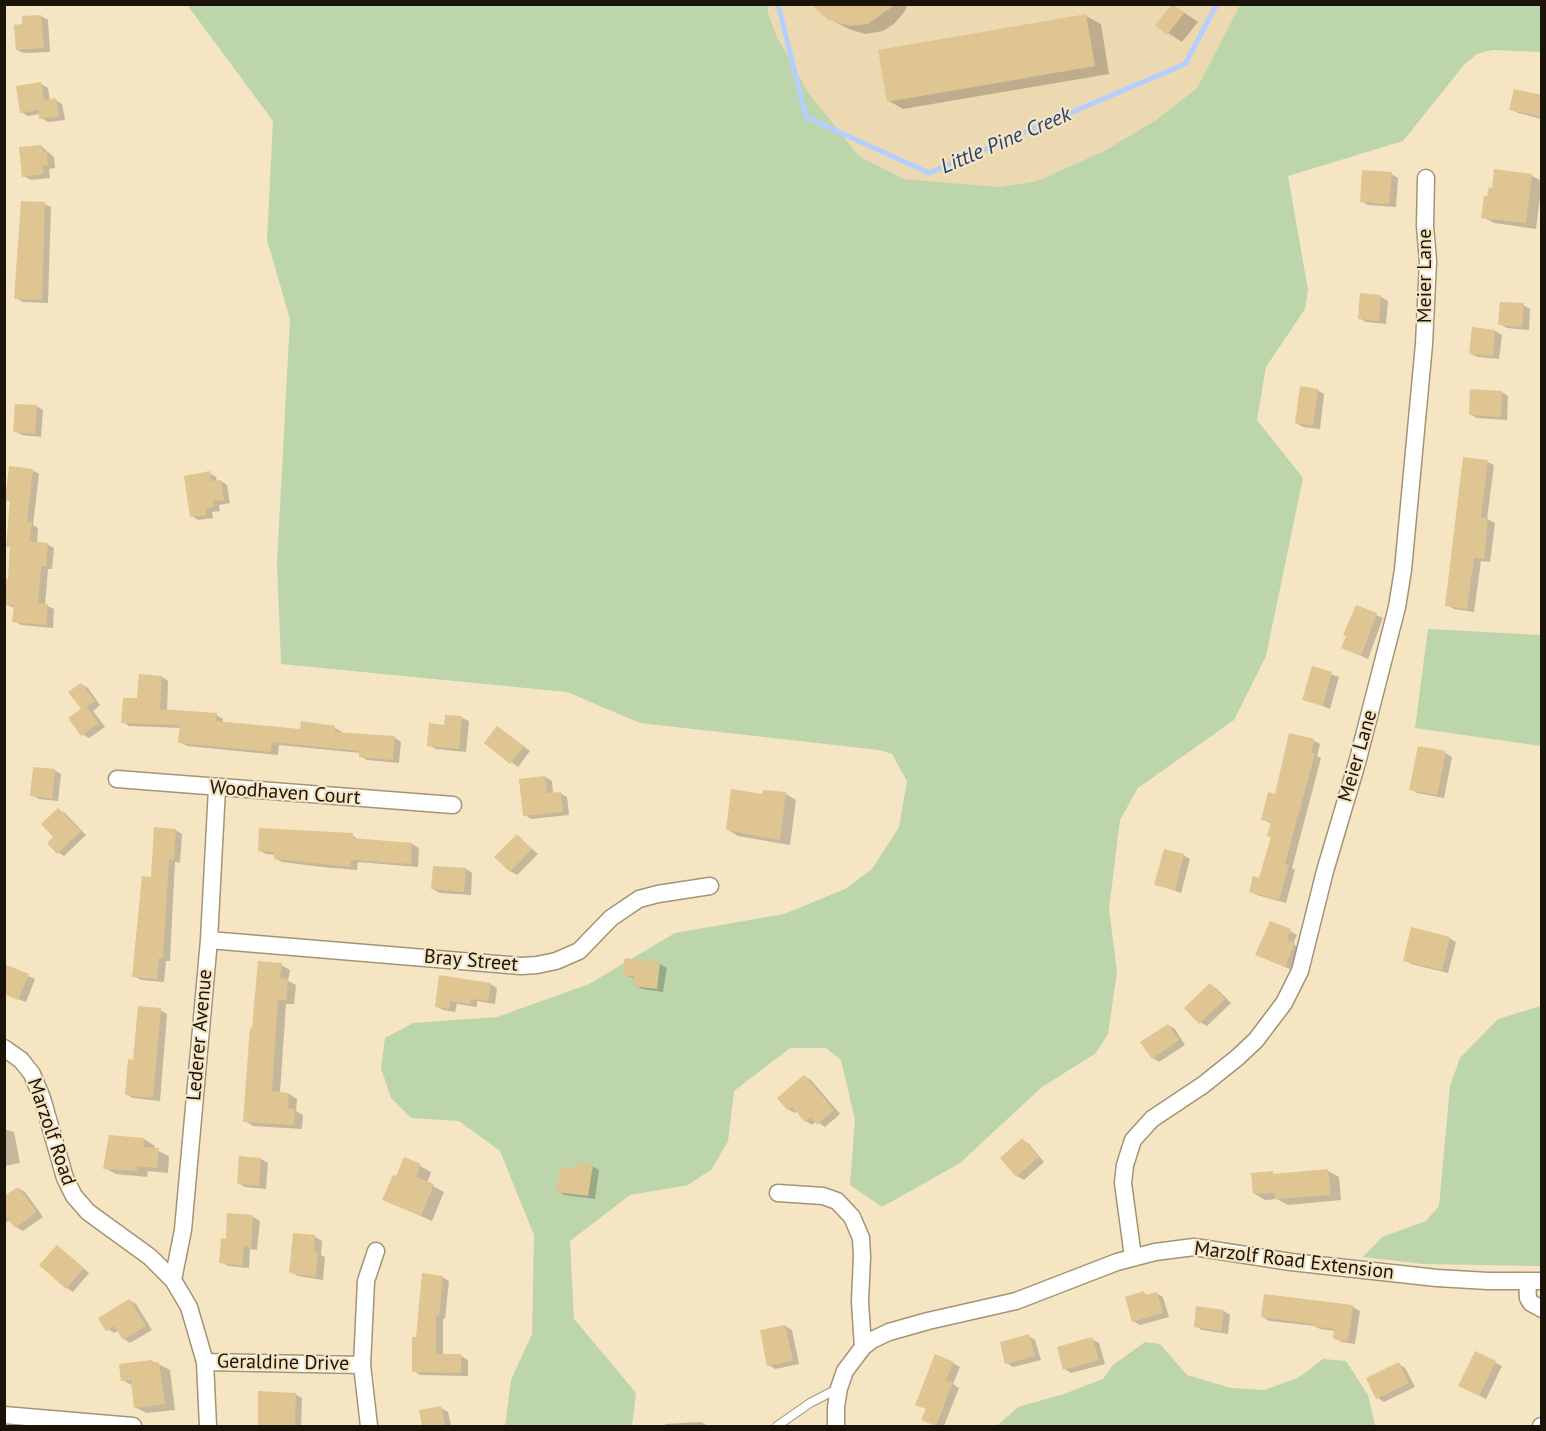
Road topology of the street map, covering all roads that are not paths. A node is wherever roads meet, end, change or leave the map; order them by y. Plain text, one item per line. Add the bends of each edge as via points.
1 (1426, 178) dead end
2 (117, 779) dead end
3 (217, 788) junction
4 (453, 805) dead end
5 (710, 886) dead end
6 (209, 940) junction
7 (4, 1048) edge
8 (778, 1192) dead end
9 (376, 1251) dead end
10 (1133, 1257) junction
11 (173, 1281) junction
12 (1534, 1281) edge
13 (1542, 1309) edge
14 (863, 1347) junction
15 (205, 1362) junction
16 (362, 1365) junction
17 (839, 1388) junction
18 (4, 1415) edge
19 (133, 1426) edge
20 (208, 1426) edge
21 (369, 1426) edge
22 (777, 1426) edge
23 (836, 1426) edge

1 - 10 street, Meier Lane via 1424,345 1403,570 1357,763 1300,971 1284,1004 1238,1057 1152,1119 1133,1140 1123,1183
2 - 3 street, Woodhaven Court
3 - 4 street, Woodhaven Court
3 - 6 street, Lederer Avenue
5 - 6 street, Bray Street via 639,899 611,918 579,951 537,965
6 - 11 street, Lederer Avenue via 183,1230
7 - 11 street, Marzolf Road via 32,1074 74,1196 88,1212 150,1257
8 - 14 street via 823,1196 837,1201 852,1217 861,1238
9 - 16 street via 366,1281
10 - 12 street, Marzolf Road Extension via 1194,1247 1437,1278
10 - 14 street, Marzolf Road Extension via 1016,1301 889,1332
11 - 15 street, Marzolf Road via 189,1307
12 - 13 street via 1528,1298
14 - 17 street, Marzolf Road Extension via 845,1371
15 - 16 street, Geraldine Drive
15 - 20 street, Marzolf Road
16 - 21 street
17 - 22 lane
17 - 23 street, Marzolf Road Extension
18 - 19 street

